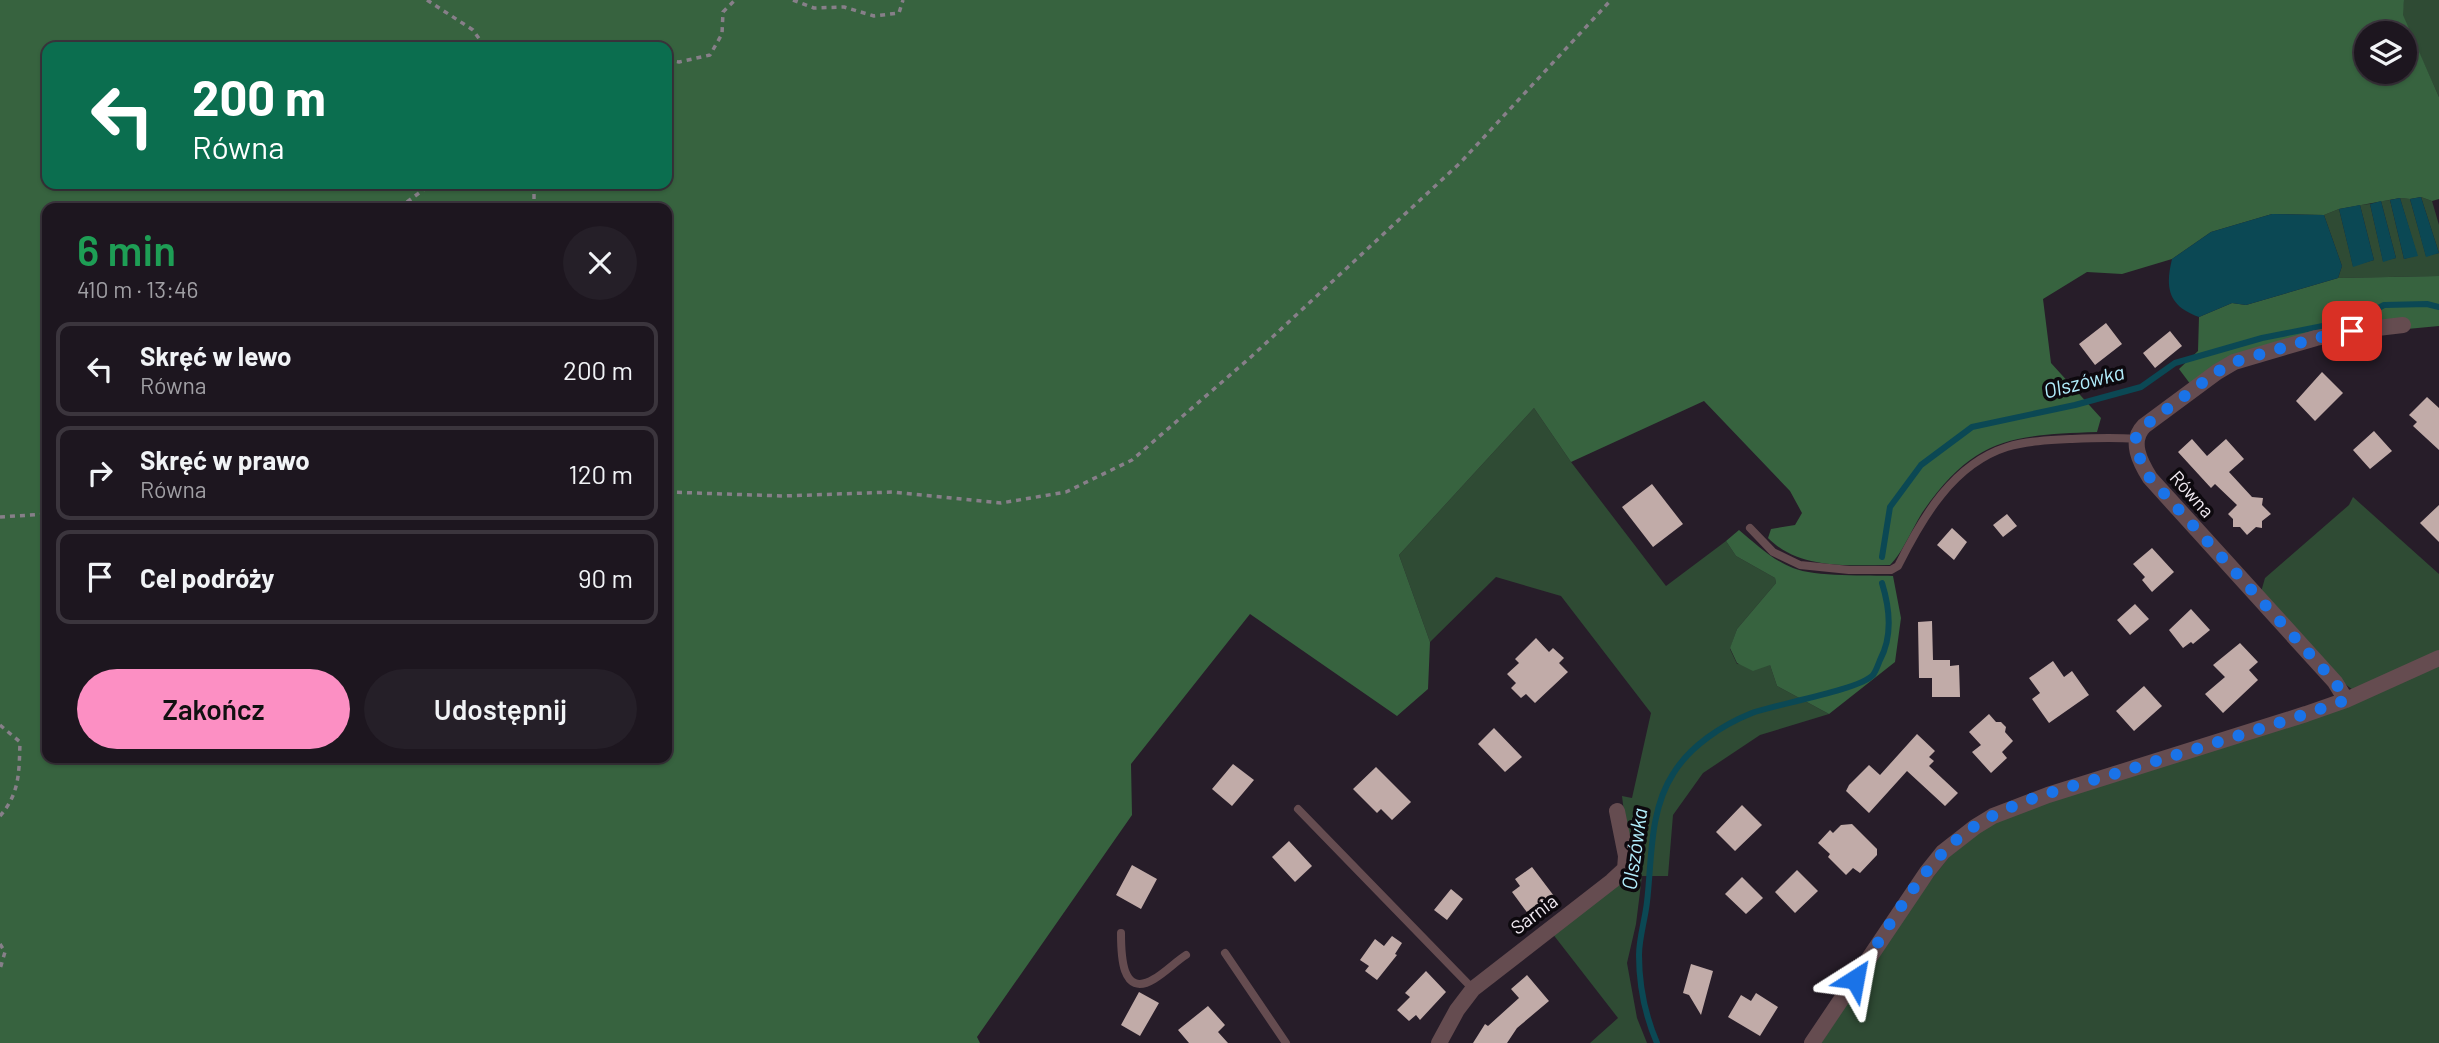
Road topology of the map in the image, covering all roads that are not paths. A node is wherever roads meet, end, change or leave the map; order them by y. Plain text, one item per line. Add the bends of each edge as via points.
1 (2403, 325) dead end
2 (2135, 439) junction
3 (1750, 528) dead end
4 (2439, 658) edge
5 (2346, 700) junction
6 (1298, 809) dead end
7 (1617, 811) dead end
8 (1121, 933) dead end
9 (1225, 953) dead end
10 (1186, 955) dead end
11 (1473, 989) junction
12 (1286, 1043) edge
13 (1439, 1043) edge
14 (1812, 1043) edge

1 - 2 street via 2316,338 2234,362 2144,426
2 - 3 lane via 2059,439 2008,447 1986,456 1951,484 1891,570 1800,565 1773,552
2 - 5 street, Równa via 2150,478 2335,682
4 - 5 street
5 - 14 street via 2048,794 1975,827 1956,840 1927,872
6 - 11 lane
7 - 11 street, Sarnia via 1625,869
8 - 10 lane via 1122,963 1136,982 1152,981
9 - 12 lane
11 - 13 street, Sarnia

